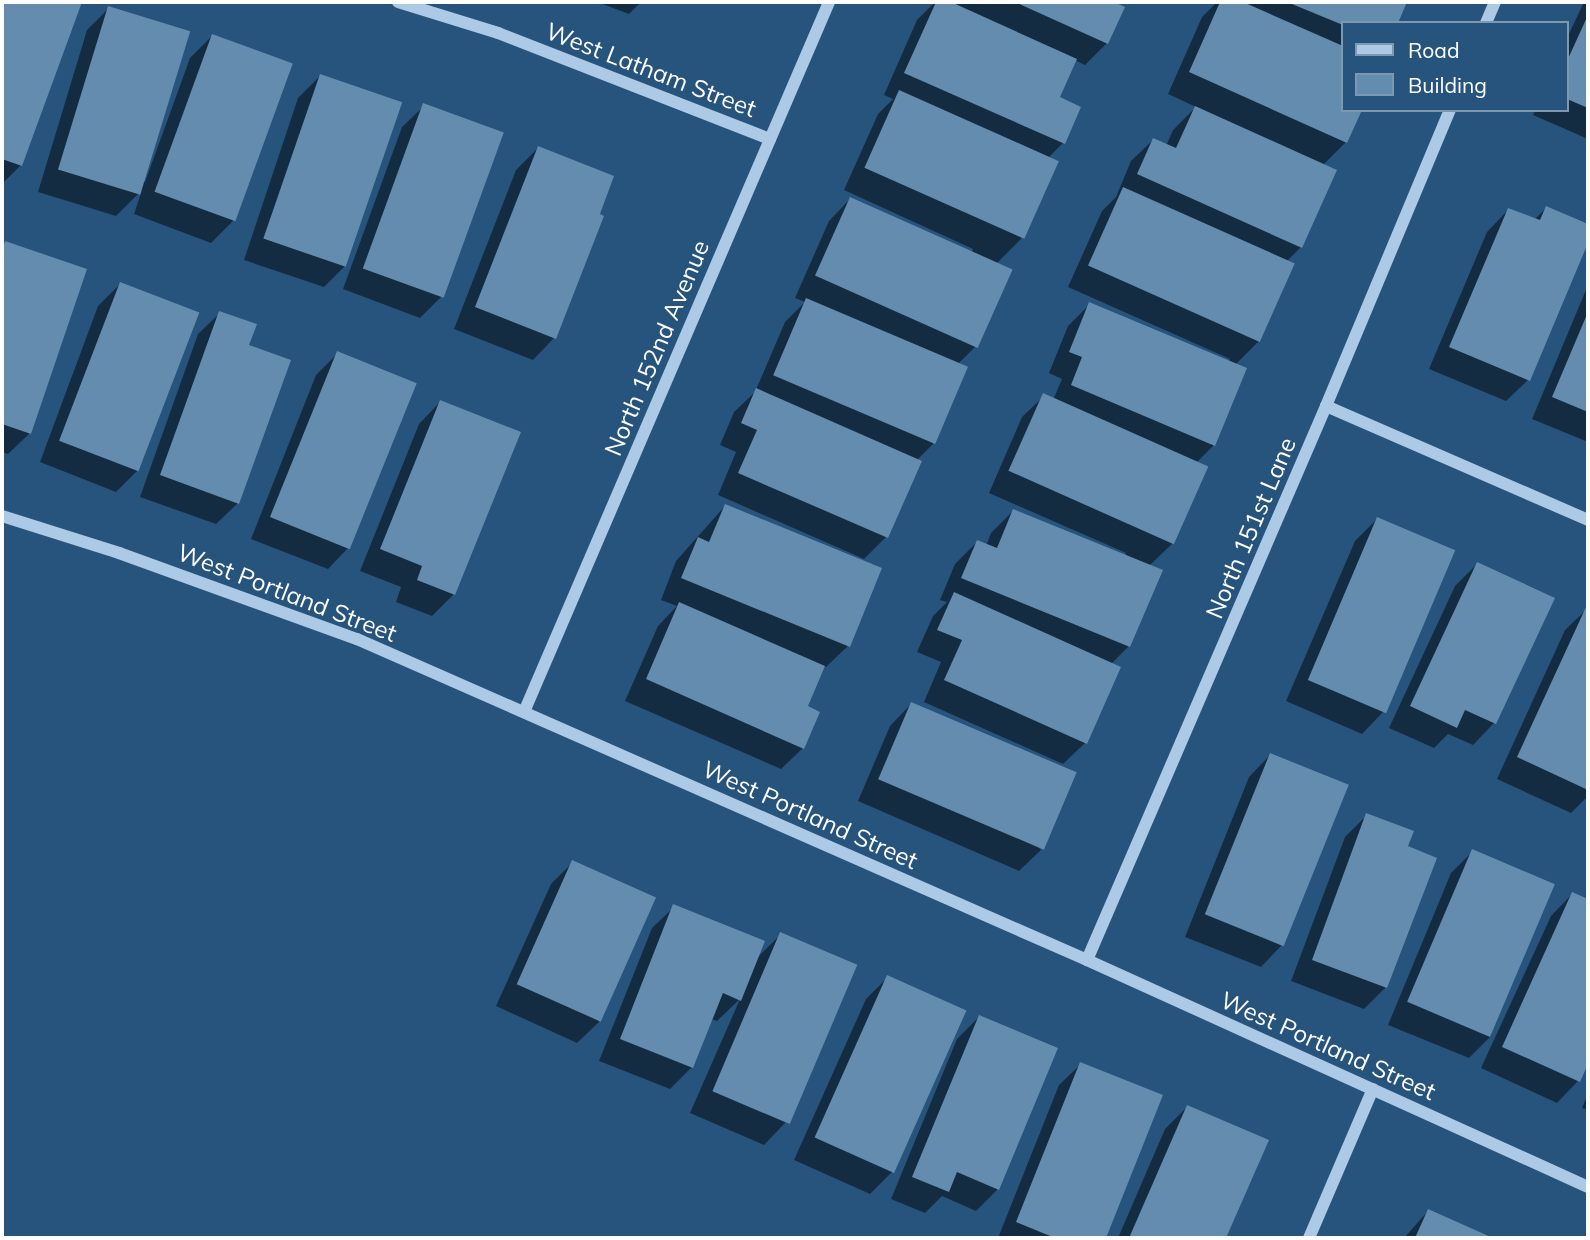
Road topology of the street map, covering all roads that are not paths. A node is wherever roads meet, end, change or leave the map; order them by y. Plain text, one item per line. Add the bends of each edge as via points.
1 (398, 2) edge
2 (829, 2) edge
3 (1495, 2) edge
4 (1487, 21) edge
5 (1449, 112) edge
6 (770, 139) junction
7 (1326, 406) junction
8 (2, 516) edge
9 (1588, 520) edge
10 (524, 712) junction
11 (1087, 960) junction
12 (1373, 1089) junction
13 (1588, 1187) edge
14 (1309, 1238) edge

1 - 6 street, West Latham Street via 498,33
2 - 6 street, North 152nd Avenue
3 - 4 street
5 - 7 street, North 151st Lane
6 - 10 street, North 152nd Avenue
7 - 9 street
7 - 11 street, North 151st Lane
8 - 10 street, West Portland Street via 357,639
10 - 11 street, West Portland Street
11 - 12 street, West Portland Street
12 - 13 street, West Portland Street
12 - 14 street

